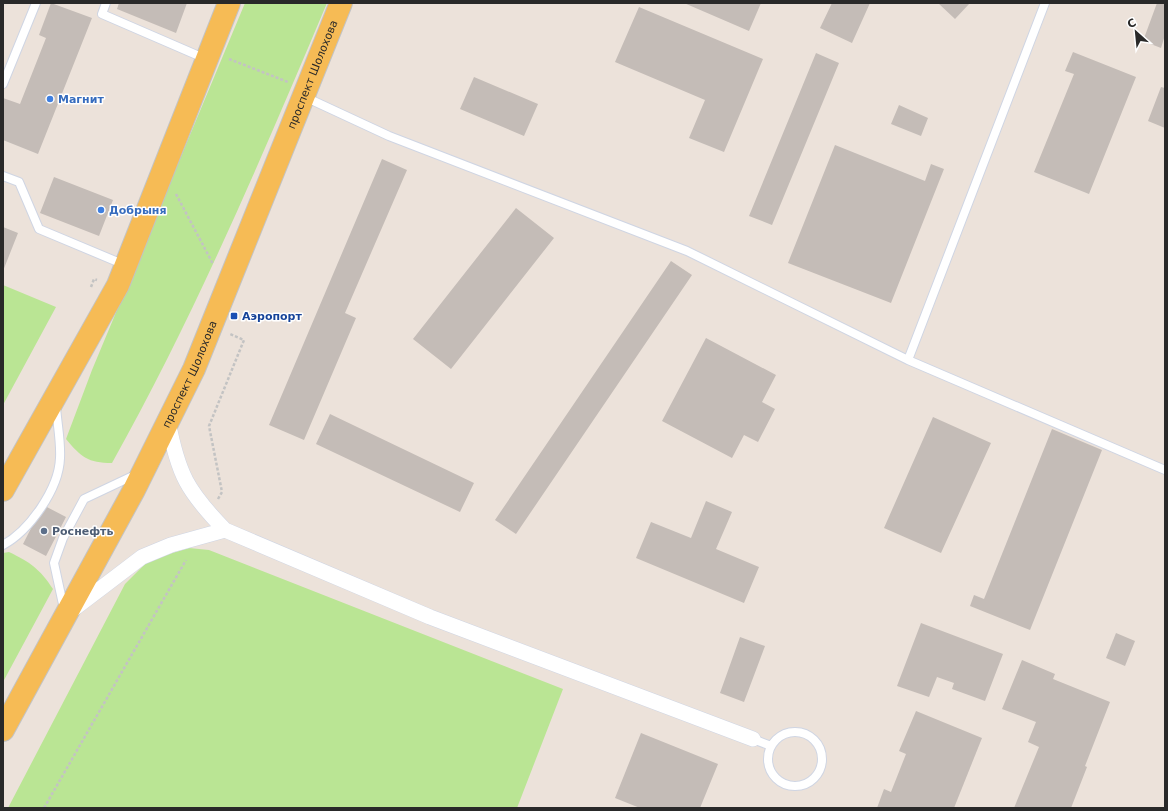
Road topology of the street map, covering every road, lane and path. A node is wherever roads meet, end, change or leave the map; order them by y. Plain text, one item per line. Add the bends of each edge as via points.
1 (36, 3) edge
2 (106, 3) edge
3 (229, 3) edge
4 (341, 3) edge
5 (1045, 3) edge
6 (208, 55) junction
7 (3, 84) edge
8 (306, 93) junction
9 (163, 171) junction
10 (3, 176) edge
11 (126, 265) junction
12 (226, 288) junction
13 (244, 340) dead end
14 (908, 360) junction
15 (55, 397) junction
16 (168, 421) junction
17 (1165, 470) edge
18 (143, 471) junction
19 (3, 490) edge
20 (210, 515) junction
21 (225, 530) junction
22 (198, 537) junction
23 (3, 545) edge
24 (65, 615) junction
25 (3, 730) edge
26 (753, 739) joint
27 (771, 746) junction
28 (44, 808) edge

1 - 7 lane
2 - 6 lane via 102,14
3 - 6 main road
4 - 8 main road, проспект Шолохова
5 - 14 lane
6 - 8 path
6 - 9 main road
8 - 12 main road, проспект Шолохова
8 - 14 lane via 389,136 687,251
9 - 11 main road
9 - 12 path
10 - 11 lane via 19,182 39,228
11 - 15 main road via 118,285
12 - 16 main road, проспект Шолохова via 194,369
13 - 20 path via 209,426 222,492
14 - 17 lane
15 - 19 main road
15 - 23 lane via 60,459 54,483 32,521 16,538
16 - 18 main road, проспект Шолохова
16 - 20 street via 180,469 188,487
18 - 24 main road, проспект Шолохова
18 - 24 lane via 84,499 63,538 54,563
20 - 21 street
21 - 22 street
21 - 26 street via 430,617
22 - 24 street via 142,557
22 - 28 path
24 - 25 main road, проспект Шолохова
26 - 27 lane
27 - 27 lane via 767,758 770,772 780,782 794,787 808,784 818,774 823,761 822,754 820,747 810,736 797,732 782,734

